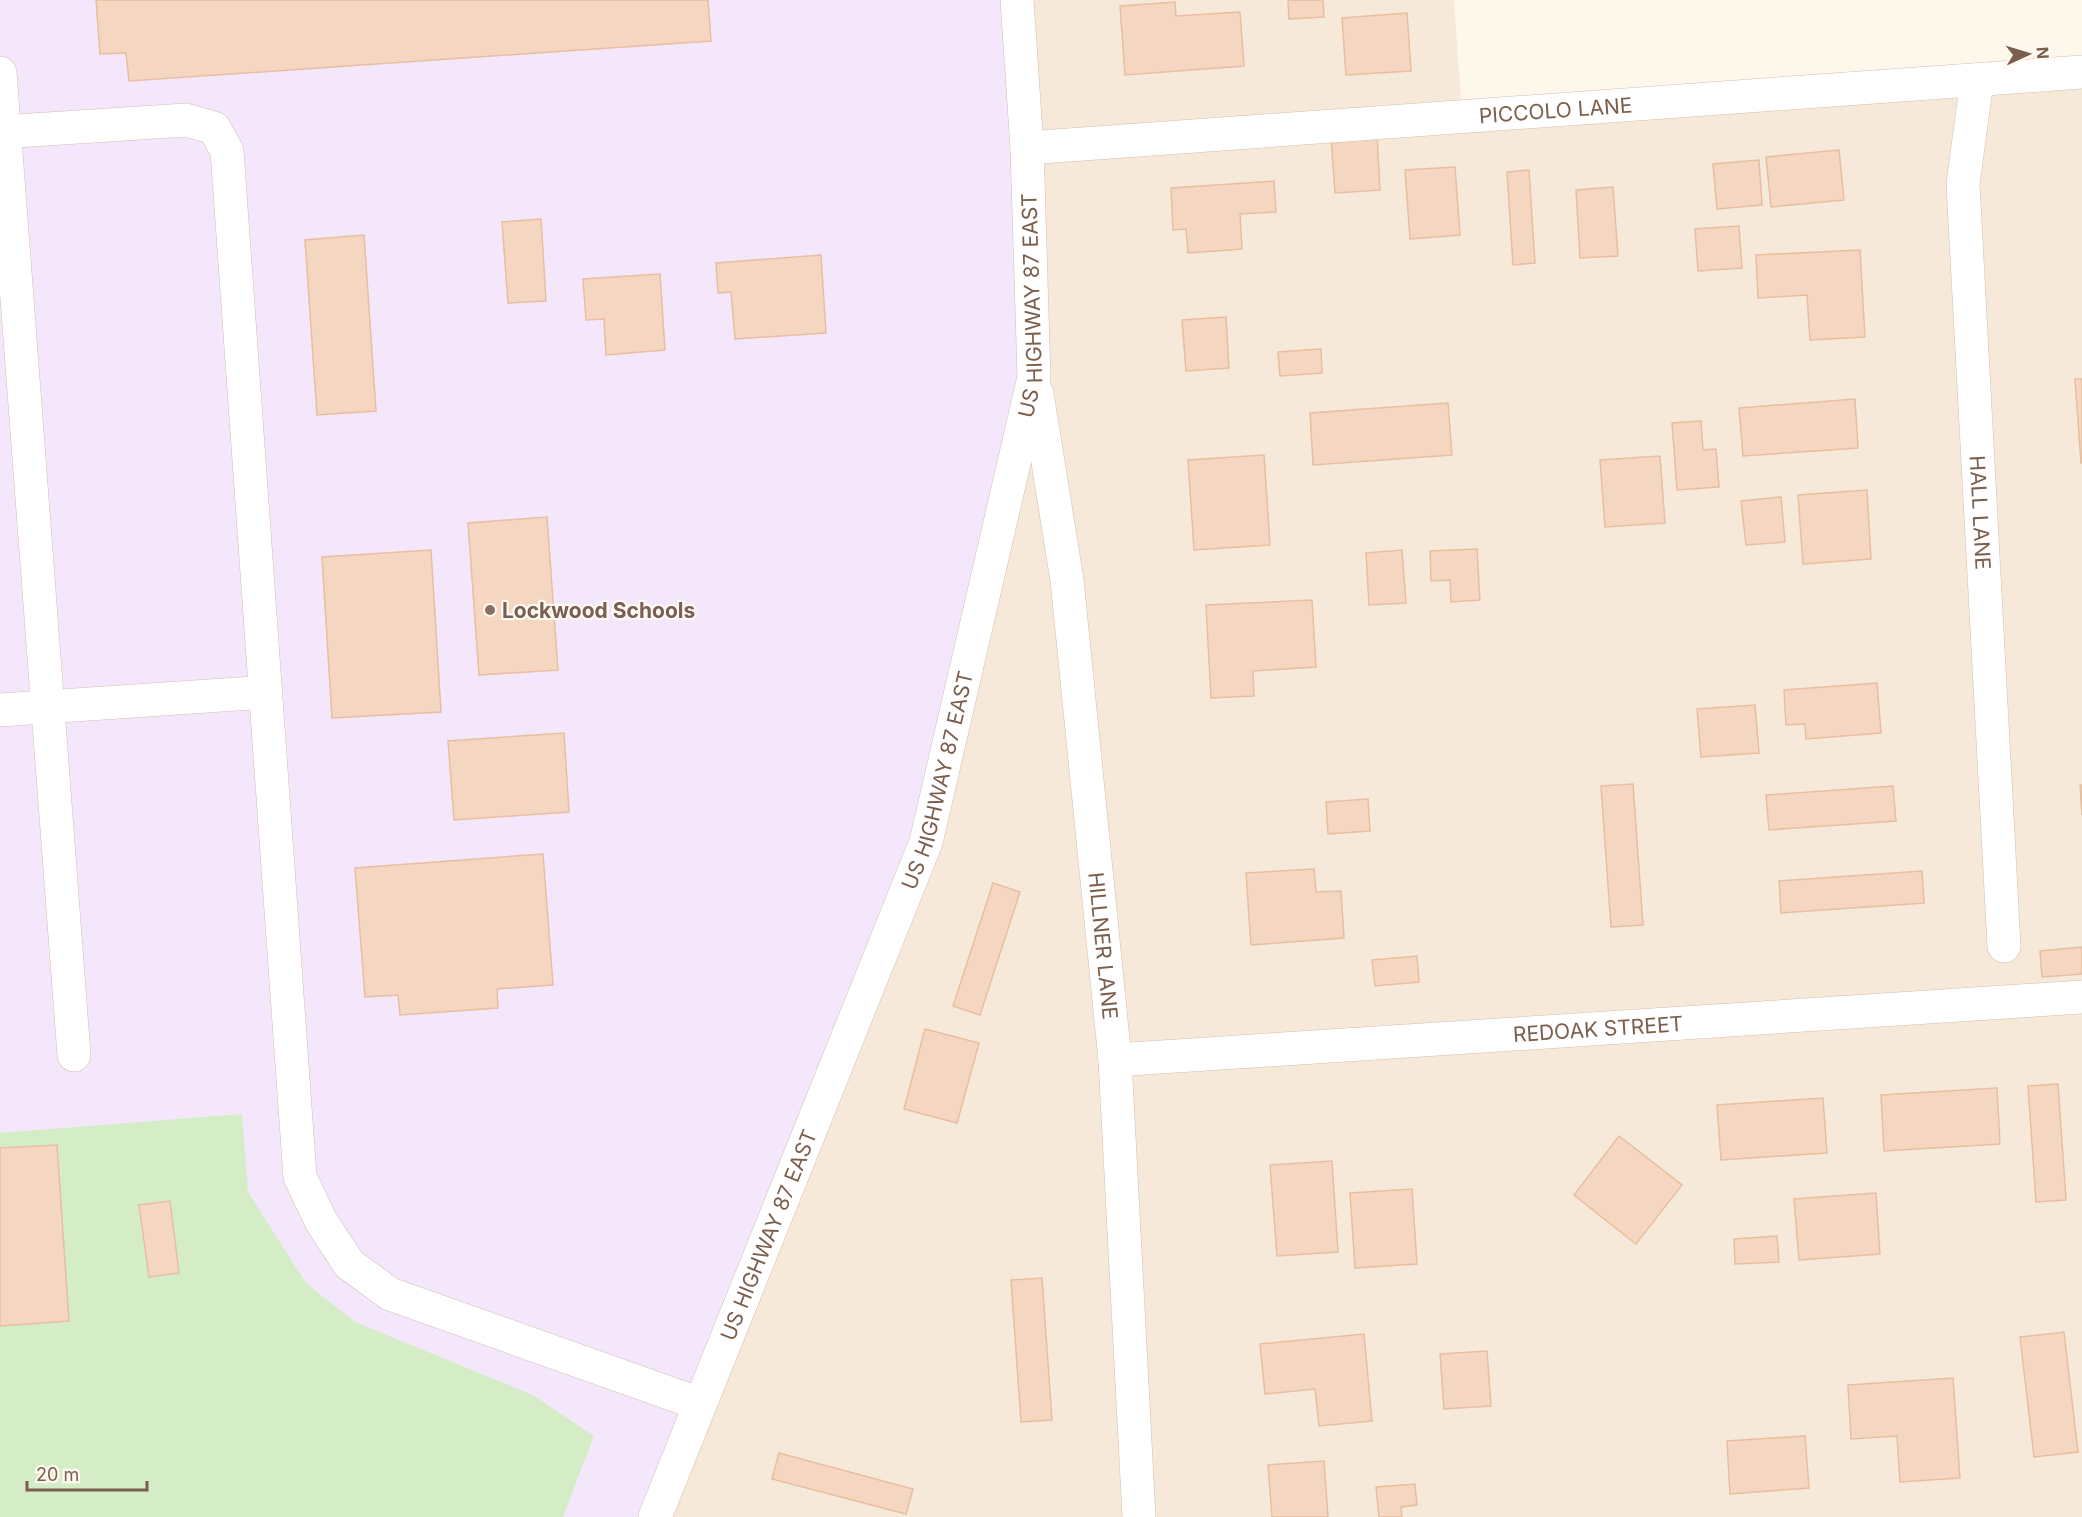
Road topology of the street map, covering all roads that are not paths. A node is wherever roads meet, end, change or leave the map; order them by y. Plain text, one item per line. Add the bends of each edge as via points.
1 (1017, 0) edge
2 (2082, 72) edge
3 (0, 73) edge
4 (1977, 80) junction
5 (2, 132) edge
6 (1027, 148) junction
7 (1034, 377) junction
8 (266, 692) junction
9 (48, 706) junction
10 (0, 710) edge
11 (2004, 946) dead end
12 (2082, 997) edge
13 (74, 1055) dead end
14 (1115, 1060) junction
15 (700, 1404) junction
16 (655, 1517) edge
17 (1139, 1517) edge

1 - 6 street, US HIGHWAY 87 EAST
2 - 4 street, PICCOLO LANE
3 - 5 street
4 - 6 street, PICCOLO LANE
4 - 11 street, HALL LANE via 1963,184
5 - 8 street via 186,120 214,128 227,151
5 - 9 street
6 - 7 street, US HIGHWAY 87 EAST
7 - 14 street, HILLNER LANE via 1067,580
7 - 15 street, US HIGHWAY 87 EAST via 926,842
8 - 9 street
8 - 15 street via 300,1177 321,1221 349,1264 390,1294
9 - 10 street
9 - 13 street
12 - 14 street, REDOAK STREET
14 - 17 street, HILLNER LANE
15 - 16 street, US HIGHWAY 87 EAST

